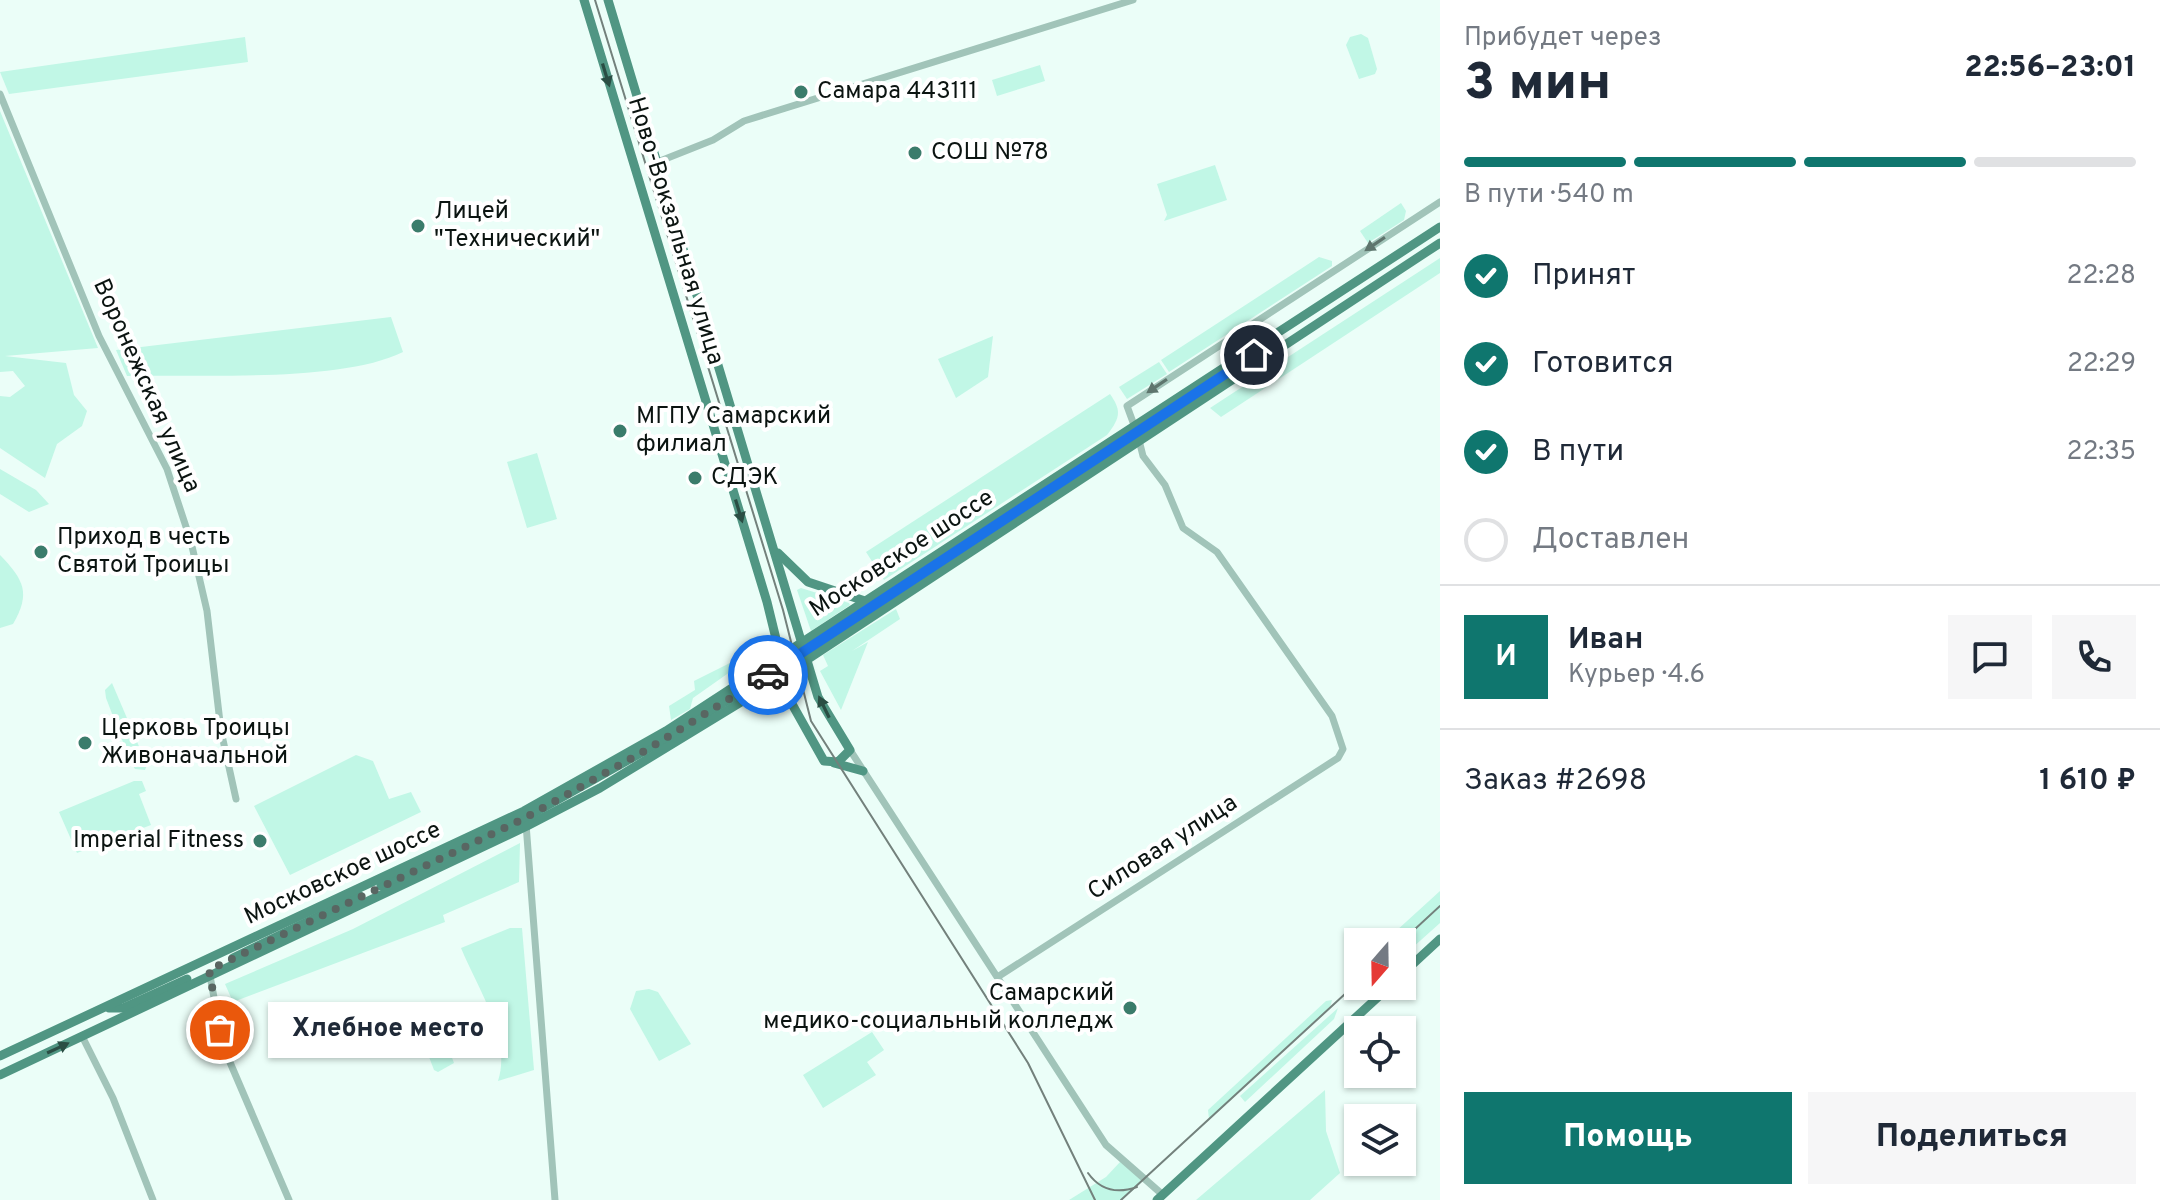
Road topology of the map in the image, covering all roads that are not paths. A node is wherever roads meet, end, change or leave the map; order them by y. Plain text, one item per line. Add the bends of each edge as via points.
1 (584, 0) edge
2 (608, 0) edge
3 (1133, 0) edge
4 (0, 94) edge
5 (655, 163) junction
6 (1440, 202) edge
7 (1440, 227) edge
8 (1440, 234) edge
9 (1440, 243) edge
10 (1136, 432) junction
11 (773, 547) junction
12 (871, 603) junction
13 (805, 652) junction
14 (784, 665) junction
15 (850, 750) junction
16 (834, 763) junction
17 (863, 770) junction
18 (236, 799) dead end
19 (526, 822) junction
20 (1440, 939) edge
21 (1416, 961) edge
22 (209, 973) junction
23 (999, 976) junction
24 (1375, 1000) edge
25 (109, 1008) junction
26 (123, 1008) junction
27 (115, 1019) junction
28 (82, 1036) junction
29 (0, 1056) edge
30 (0, 1075) edge
31 (1160, 1197) edge
32 (153, 1200) edge
33 (289, 1200) edge
34 (555, 1200) edge

1 -> 14 main road, Ново-Вокзальная улица
2 - 5 main road, Ново-Вокзальная улица
3 - 5 street via 744,121
4 - 18 street, Воронежская улица via 99,336 167,469 207,611 221,731
5 - 11 main road, Ново-Вокзальная улица
6 -> 10 street via 1127,406
7 - 10 main road, Московское шоссе
8 - 10 main road, Московское шоссе
9 - 10 main road, Московское шоссе
10 - 12 main road, Московское шоссе
10 - 13 main road, Московское шоссе
10 - 23 street, Силовая улица via 1143,456 1165,485 1183,528 1217,552 1332,716 1343,749 1338,758
11 - 12 main road via 808,582
11 - 13 main road, Ново-Вокзальная улица
12 - 13 main road, Московское шоссе
13 - 14 main road, Московское шоссе
15 -> 13 main road, Ново-Вокзальная улица via 818,697
14 - 16 main road, Ново-Вокзальная улица via 792,704 824,761
14 - 19 main road, Московское шоссе
14 - 25 main road, Московское шоссе via 524,811
15 - 16 main road
15 - 17 street, Ново-Вокзальная улица
16 - 17 main road
17 - 23 street, Ново-Вокзальная улица
19 - 22 main road, Московское шоссе
19 - 34 street
20 - 21 main road
22 - 26 main road, Московское шоссе
22 - 27 main road, Московское шоссе
22 - 33 street via 223,1046
23 - 31 street, Ново-Вокзальная улица via 1106,1145 1147,1177
24 - 31 main road
25 - 26 main road, Московское шоссе
25 - 29 main road, Московское шоссе
26 - 27 main road, Московское шоссе
27 - 28 main road, Московское шоссе
30 -> 28 main road, Московское шоссе
28 - 32 street

